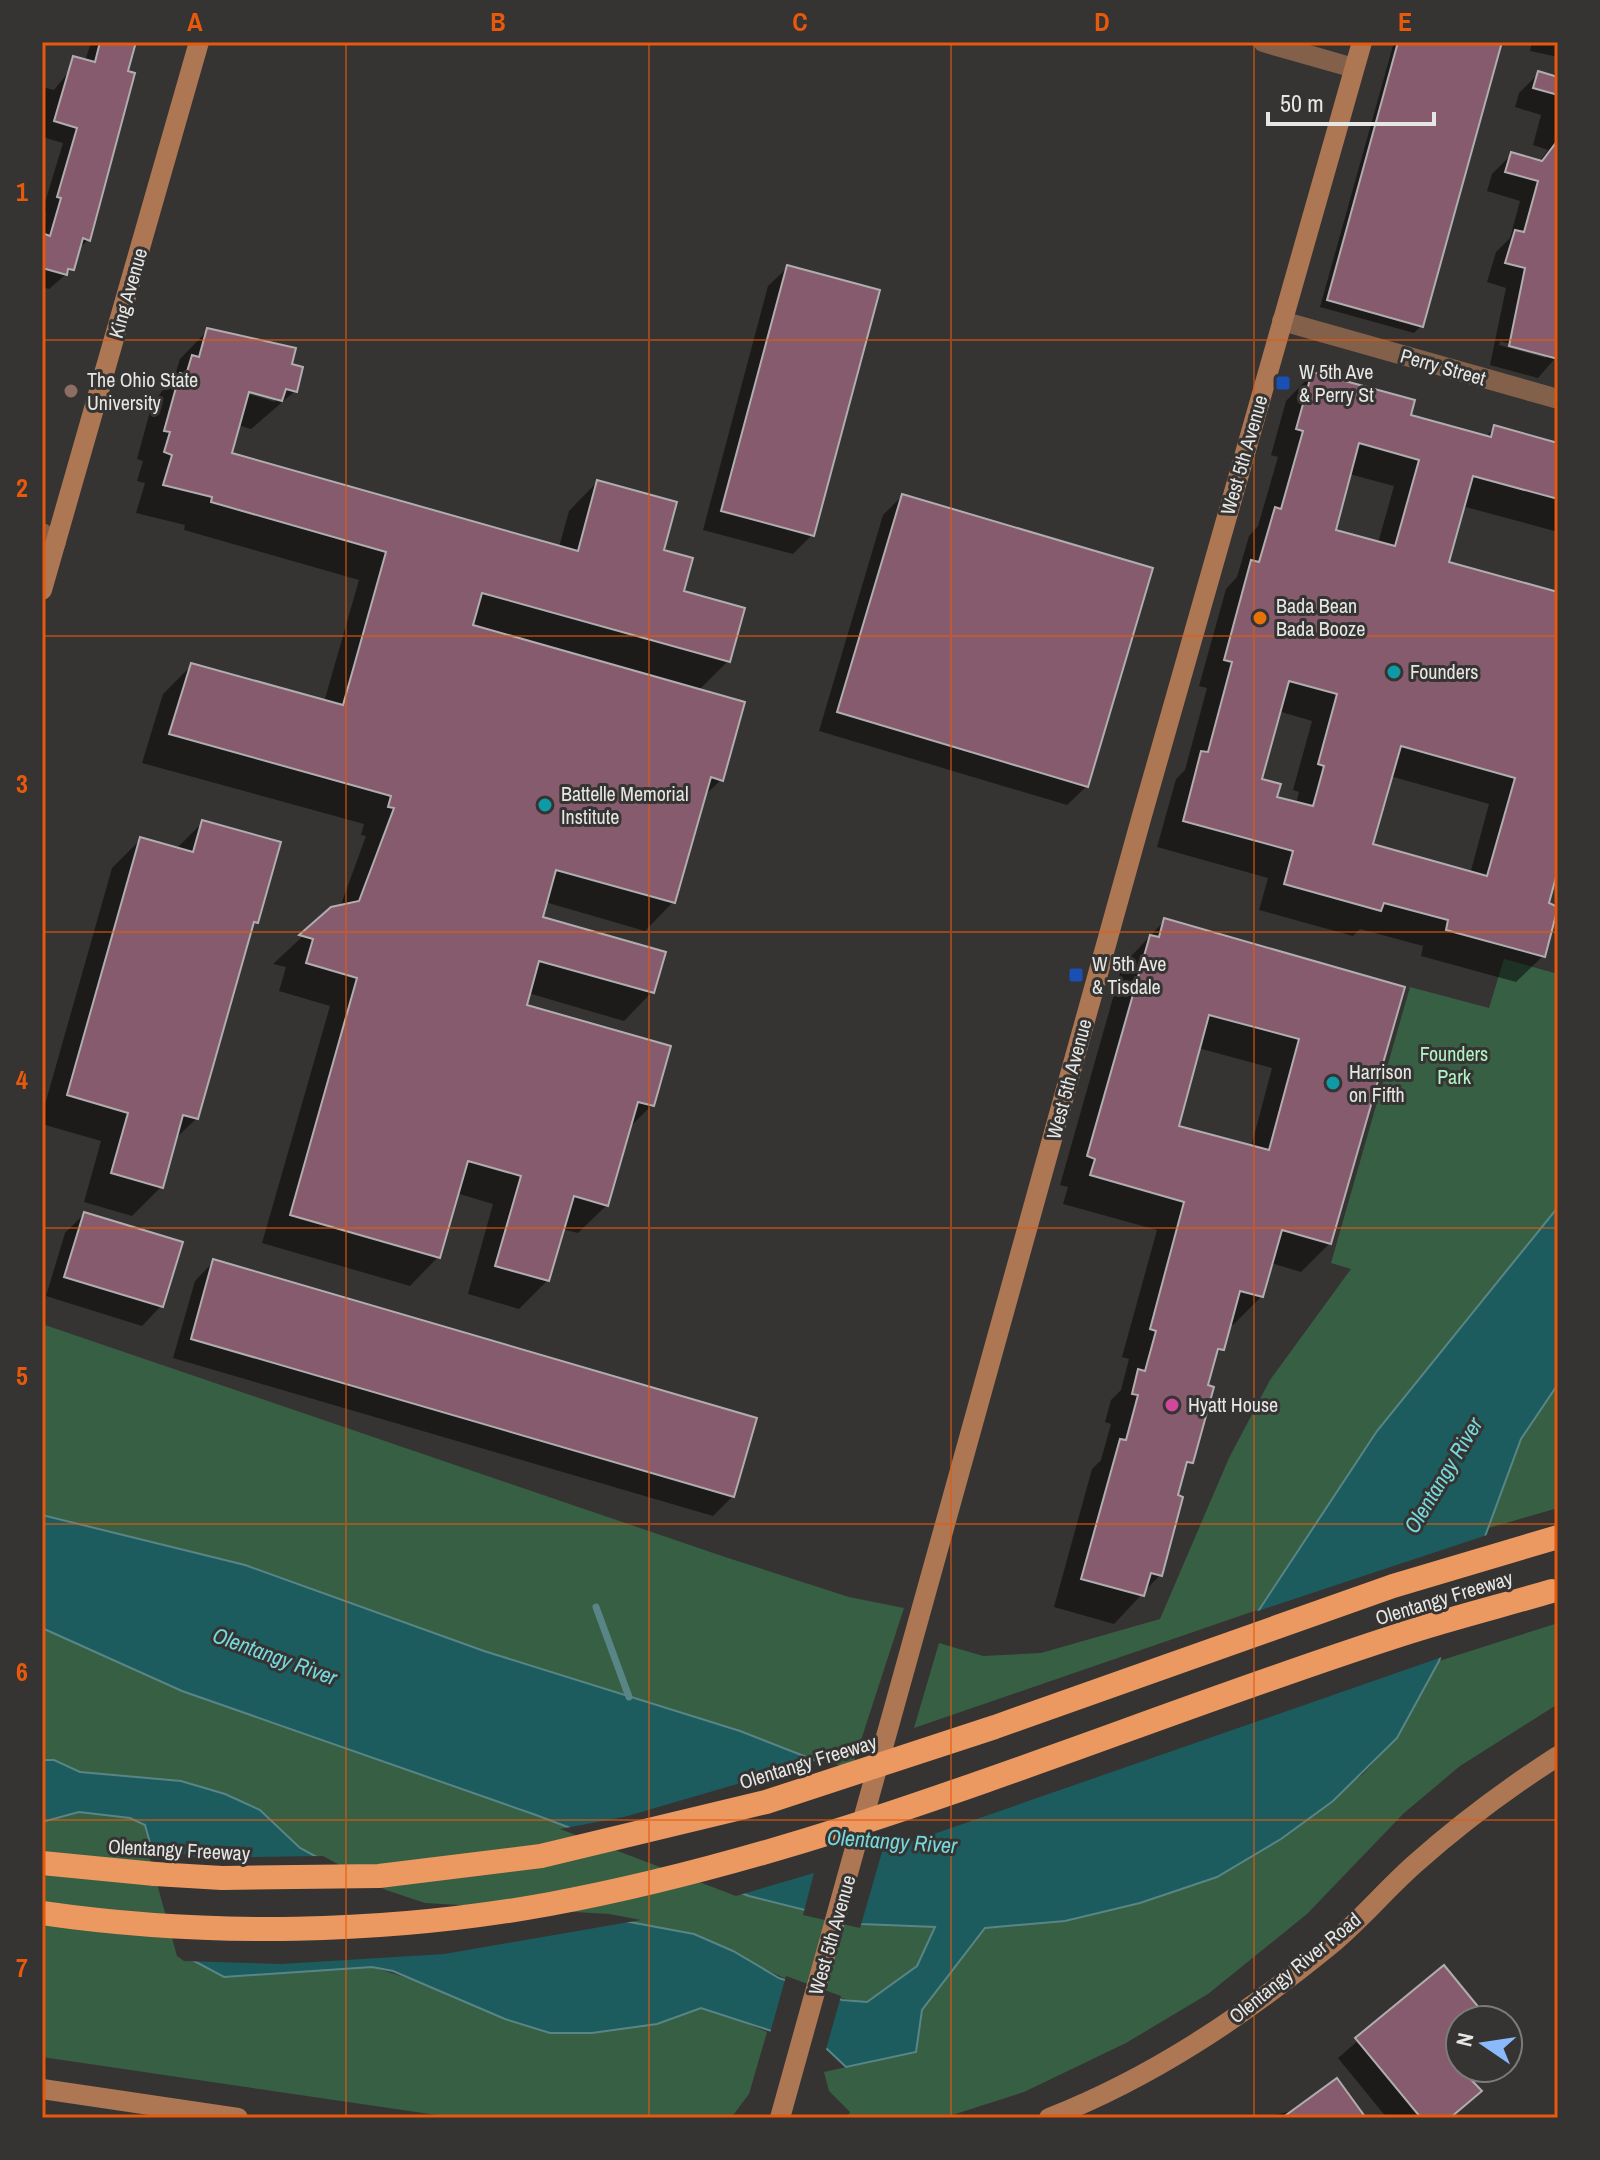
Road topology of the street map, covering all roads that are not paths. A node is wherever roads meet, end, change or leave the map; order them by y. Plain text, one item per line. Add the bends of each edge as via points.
1 (199, 42) edge
2 (1263, 42) edge
3 (1362, 42) edge
4 (1354, 68) junction
5 (1282, 321) junction
6 (1558, 399) edge
7 (47, 539) edge
8 (42, 590) edge
9 (1558, 1537) edge
10 (1555, 1590) edge
11 (1558, 1756) edge
12 (42, 1863) edge
13 (42, 1913) edge
14 (42, 2089) edge
15 (238, 2118) edge
16 (780, 2118) edge
17 (1049, 2118) edge

1 - 7 main road, King Avenue
2 - 4 street
3 - 4 main road, West 5th Avenue
4 - 5 main road, West 5th Avenue
5 - 6 street, Perry Street
5 - 16 main road, West 5th Avenue, bridge
7 - 8 main road, King Avenue
9 - 12 highway, Olentangy Freeway, bridge via 1393,1586 766,1802 541,1856 379,1876 237,1878
10 - 13 highway, Olentangy Freeway, bridge via 1408,1633 779,1849 549,1904 300,1928
11 - 17 main road, Olentangy River Road via 1487,1804 1416,1862 1331,1945 1221,2029 1152,2072
14 - 15 main road

